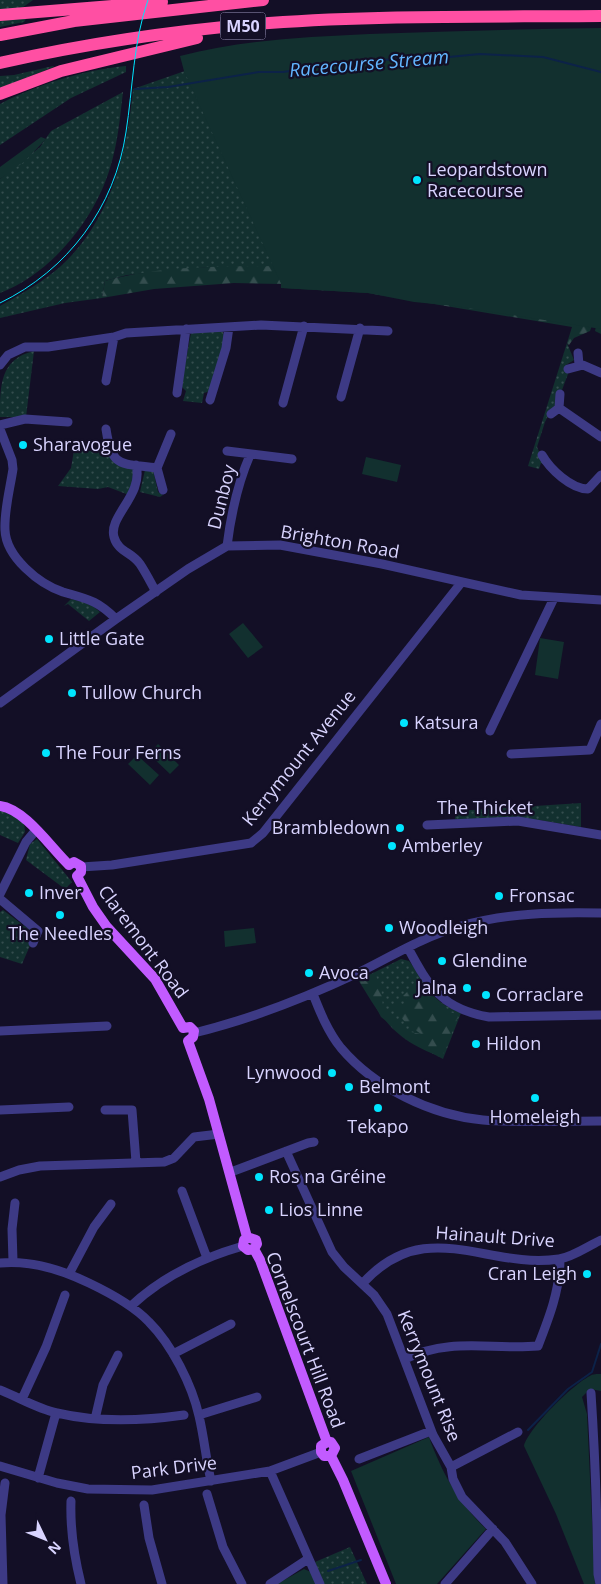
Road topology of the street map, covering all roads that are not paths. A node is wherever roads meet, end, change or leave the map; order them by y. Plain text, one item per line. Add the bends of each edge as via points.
1 (193, 0) edge
2 (263, 0) edge
3 (0, 15) edge
4 (601, 16) edge
5 (489, 17) junction
6 (0, 35) edge
7 (0, 63) edge
8 (0, 94) edge
9 (304, 326) junction
10 (229, 327) junction
11 (360, 328) junction
12 (186, 329) junction
13 (388, 331) dead end
14 (114, 337) junction
15 (578, 353) dead end
16 (0, 365) edge
17 (578, 365) junction
18 (568, 369) dead end
19 (601, 373) edge
20 (106, 381) dead end
21 (177, 393) dead end
22 (560, 394) dead end
23 (341, 397) dead end
24 (210, 400) dead end
25 (283, 403) dead end
26 (68, 422) dead end
27 (0, 425) edge
28 (0, 429) edge
29 (106, 429) dead end
30 (171, 434) dead end
31 (601, 437) edge
32 (4, 451) edge
33 (227, 451) dead end
34 (250, 455) junction
35 (542, 456) dead end
36 (292, 459) dead end
37 (136, 465) junction
38 (156, 468) junction
39 (601, 475) edge
40 (162, 490) dead end
41 (2, 532) edge
42 (227, 546) junction
43 (461, 583) junction
44 (156, 592) junction
45 (554, 598) junction
46 (601, 600) edge
47 (116, 619) junction
48 (0, 703) edge
49 (601, 724) edge
50 (490, 731) dead end
51 (511, 754) dead end
52 (0, 806) edge
53 (427, 825) dead end
54 (36, 830) junction
55 (601, 835) edge
56 (79, 872) junction
57 (0, 894) edge
58 (0, 899) edge
59 (601, 913) edge
60 (33, 944) dead end
61 (408, 948) junction
62 (312, 994) junction
63 (601, 1015) edge
64 (107, 1026) dead end
65 (0, 1031) edge
66 (191, 1037) junction
67 (69, 1107) dead end
68 (0, 1110) edge
69 (105, 1110) dead end
70 (601, 1121) edge
71 (219, 1134) junction
72 (314, 1142) dead end
73 (286, 1151) junction
74 (136, 1162) junction
75 (231, 1172) junction
76 (0, 1177) edge
77 (182, 1191) dead end
78 (15, 1203) dead end
79 (111, 1204) dead end
80 (601, 1240) edge
81 (248, 1244) junction
82 (207, 1258) junction
83 (560, 1259) junction
84 (13, 1261) junction
85 (0, 1262) edge
86 (69, 1274) junction
87 (363, 1283) junction
88 (65, 1295) dead end
89 (131, 1306) junction
90 (231, 1324) dead end
91 (173, 1354) junction
92 (118, 1356) dead end
93 (405, 1359) junction
94 (0, 1390) edge
95 (590, 1393) dead end
96 (257, 1397) dead end
97 (22, 1399) junction
98 (56, 1413) junction
99 (184, 1415) dead end
100 (199, 1415) junction
101 (95, 1418) junction
102 (431, 1430) junction
103 (518, 1432) dead end
104 (598, 1452) edge
105 (326, 1454) junction
106 (359, 1459) dead end
107 (0, 1466) edge
108 (451, 1467) junction
109 (270, 1471) junction
110 (597, 1472) edge
111 (38, 1478) junction
112 (210, 1480) junction
113 (5, 1483) dead end
114 (207, 1494) dead end
115 (71, 1501) dead end
116 (144, 1505) dead end
117 (493, 1529) junction
118 (308, 1559) junction
119 (1, 1570) edge
120 (3, 1584) edge
121 (81, 1584) edge
122 (162, 1584) edge
123 (242, 1584) edge
124 (270, 1584) edge
125 (320, 1584) edge
126 (386, 1584) edge
127 (445, 1584) edge
128 (532, 1584) edge
129 (600, 1584) edge

1 - 3 highway
2 - 6 highway, M50 via 156,10
4 - 5 highway, M50
5 - 7 highway, M50 via 325,20 232,27 94,44
5 - 8 highway via 441,23 232,32 194,38 83,66
9 - 10 street
9 - 11 street
9 - 25 street
10 - 12 street
10 - 24 street
11 - 13 street
11 - 23 street
12 - 14 street via 126,333
12 - 21 street
14 - 16 street via 48,347 25,347 8,355
14 - 20 street
15 - 17 street
17 - 18 street
17 - 19 street via 589,366
22 - 31 street via 555,411
26 - 27 street via 25,419
28 - 32 street
29 - 37 street via 112,456 119,462
30 - 38 street
32 - 41 street via 13,470
33 - 34 street, Dunboy
34 - 36 street, Dunboy via 278,462
34 - 42 street, Dunboy via 240,480
35 - 39 street via 552,469 581,488 588,489
37 - 38 street
37 - 44 street via 139,475 137,486 114,528 113,536 119,549 140,563
38 - 40 street
41 - 47 street via 14,556 36,578 61,591 96,602
42 - 43 street, Brighton Road via 280,545
42 - 44 street
43 - 45 street, Brighton Road
43 - 56 street, Kerrymount Avenue via 266,829 251,843
44 - 47 street
45 - 46 street, Brighton Road
45 - 50 street
47 - 48 street
49 - 51 street via 590,750
52 - 54 main road via 15,811
53 - 55 street, The Thicket via 518,821
54 - 56 main road, Claremont Road via 69,865 70,874
54 - 57 street via 26,842
56 - 66 main road, Claremont Road via 93,907 155,979 183,1028 190,1027
58 - 60 street via 38,931
59 - 61 street via 558,912 483,921 444,931
61 - 62 street
61 - 63 street via 434,991 450,1004 475,1014 489,1017
62 - 66 street
62 - 70 street via 332,1034 350,1057 383,1084 431,1108 483,1120
64 - 65 street
66 - 71 main road
67 - 68 street
69 - 74 street via 132,1110
71 - 74 street via 194,1137 174,1158 164,1162
71 - 75 main road
72 - 73 street
73 - 75 street
73 - 87 street, Kerrymount Rise via 332,1252
74 - 76 street via 40,1166
75 - 81 main road, Cornelscourt Hill Road
77 - 82 street
78 - 84 street
79 - 86 street via 94,1227
80 - 83 street, Hainault Drive
81 - 82 street
81 - 105 main road, Cornelscourt Hill Road via 270,1287 326,1442 321,1446
82 - 89 street via 170,1276
83 - 87 street, Hainault Drive via 506,1258 468,1249 432,1247 387,1263
83 - 93 street via 560,1278 538,1346 443,1346
84 - 85 street
84 - 86 street
86 - 89 street
87 - 93 street, Kerrymount Rise via 387,1314
88 - 97 street
89 - 91 street via 150,1323
90 - 91 street
91 - 100 street
92 - 101 street via 104,1385
93 - 102 street, Kerrymount Rise
94 - 97 street
95 - 104 street
96 - 100 street
97 - 98 street
98 - 101 street
98 - 111 street
99 - 101 street via 144,1420
100 - 112 street
102 - 106 street
102 - 108 street, Kerrymount Rise
103 - 108 street
104 - 110 street
105 - 109 street, Park Drive
105 - 126 main road, Cornelscourt Hill Road via 343,1480
107 - 111 street, Park Drive
108 - 117 street, Kerrymount Rise via 452,1479 462,1497
109 - 112 street, Park Drive
109 - 118 street
110 - 129 street
111 - 112 street, Park Drive via 88,1489 152,1490
113 - 119 street via 1,1515
114 - 123 street via 223,1547
115 - 121 street via 72,1532
116 - 122 street
117 - 127 street
117 - 128 street, Kerrymount Rise
118 - 124 street
118 - 125 street
119 - 120 street

